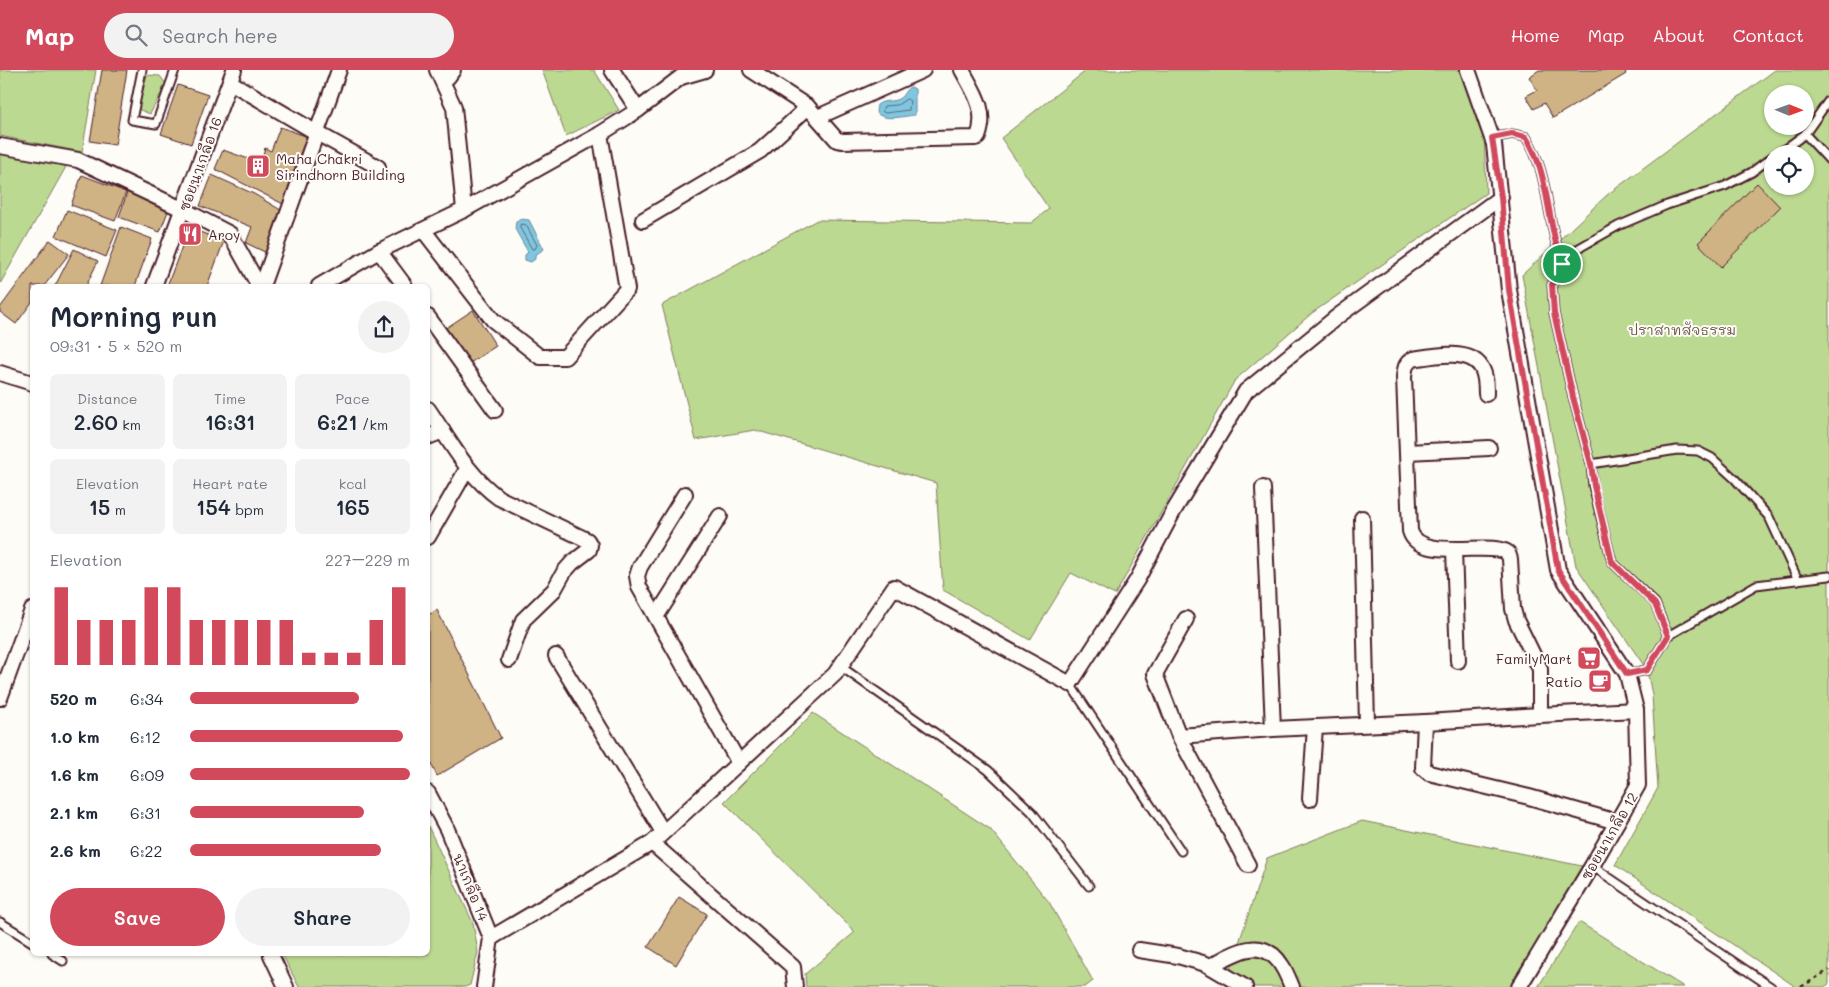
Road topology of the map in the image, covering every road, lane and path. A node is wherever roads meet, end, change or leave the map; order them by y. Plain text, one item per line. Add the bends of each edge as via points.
1 (142, 70) edge
2 (175, 70) edge
3 (339, 70) edge
4 (453, 70) edge
5 (612, 70) edge
6 (705, 70) edge
7 (751, 70) edge
8 (922, 70) edge
9 (962, 70) edge
10 (1468, 70) edge
11 (682, 73) edge
12 (440, 75) edge
13 (232, 76) edge
14 (1829, 100) edge
15 (808, 107) junction
16 (638, 110) junction
17 (818, 118) junction
18 (1814, 121) edge
19 (316, 134) junction
20 (600, 134) junction
21 (1804, 135) edge
22 (1806, 135) edge
23 (1492, 138) junction
24 (1790, 145) edge
25 (0, 146) edge
26 (1829, 160) edge
27 (1764, 163) edge
28 (378, 167) dead end
29 (1501, 197) junction
30 (184, 210) junction
31 (464, 210) junction
32 (643, 220) dead end
33 (424, 231) junction
34 (379, 251) junction
35 (1562, 264) junction
36 (338, 282) edge
37 (155, 284) edge
38 (259, 284) edge
39 (261, 284) edge
40 (404, 284) edge
41 (430, 320) edge
42 (0, 374) edge
43 (30, 383) edge
44 (1486, 394) dead end
45 (495, 410) dead end
46 (430, 412) edge
47 (443, 431) junction
48 (430, 436) edge
49 (1490, 448) dead end
50 (1407, 452) junction
51 (1591, 464) junction
52 (467, 469) junction
53 (1263, 488) dead end
54 (685, 494) dead end
55 (720, 516) dead end
56 (1362, 518) dead end
57 (430, 534) edge
58 (1454, 550) junction
59 (1829, 576) edge
60 (1798, 580) junction
61 (30, 616) edge
62 (656, 617) junction
63 (1186, 619) dead end
64 (1668, 636) junction
65 (556, 656) dead end
66 (508, 660) dead end
67 (1458, 662) dead end
68 (840, 666) junction
69 (1627, 674) junction
70 (1070, 684) junction
71 (0, 698) edge
72 (1636, 710) junction
73 (1540, 715) junction
74 (1425, 722) junction
75 (1367, 724) junction
76 (1316, 727) junction
77 (1273, 729) junction
78 (1179, 736) junction
79 (739, 762) junction
80 (430, 797) edge
81 (1310, 800) dead end
82 (1617, 822) junction
83 (663, 832) junction
84 (652, 843) junction
85 (1181, 851) dead end
86 (1248, 865) dead end
87 (1592, 866) junction
88 (1089, 886) dead end
89 (0, 922) edge
90 (491, 938) junction
91 (30, 941) edge
92 (1139, 950) dead end
93 (55, 956) edge
94 (271, 956) edge
95 (63, 961) dead end
96 (1211, 966) junction
97 (1829, 970) edge
98 (286, 987) edge
99 (484, 987) edge
100 (796, 987) edge
101 (1245, 987) edge
102 (1292, 987) edge
103 (1519, 987) edge
104 (1771, 987) edge
105 (1801, 987) edge

1 - 2 lane via 132,120 156,124
3 - 19 street
4 - 12 street via 448,77
5 - 16 street
6 - 11 street
7 - 15 street
8 - 17 street
9 - 17 street via 980,105 978,137 843,141 837,140
10 - 23 street, ซอยนาเกลือ 12
11 - 16 street
12 - 31 street via 454,107
13 - 19 street
13 - 30 street, ซอยนาเกลือ 16
14 - 18 lane
15 - 17 street
15 - 32 street via 760,151
16 - 20 street
19 - 28 street
19 - 39 street
20 - 31 street
20 - 33 street via 626,289 564,357 540,357 493,320
21 - 24 lane
22 - 26 lane
23 - 29 street, ซอยนาเกลือ 12
23 - 35 lane via 1512,134 1526,137 1535,150
25 - 30 street via 78,160
27 - 35 lane via 1724,186 1618,226 1579,248
29 - 69 street, ซอยนาเกลือ 12 via 1509,290 1558,570
29 - 70 street via 1338,316 1246,392 1173,512 1137,580
30 - 37 street, ซอยนาเกลือ 16
30 - 38 street via 230,234
31 - 33 street
33 - 34 street
34 - 36 street
34 - 40 street
35 - 51 lane via 1552,285 1554,313
41 - 45 street
42 - 43 street
44 - 50 street via 1482,369 1466,356 1409,361 1404,377
46 - 47 street
47 - 48 street
47 - 52 street
49 - 50 street
50 - 58 street via 1411,536 1424,544
51 - 60 lane via 1683,450 1698,451 1712,458 1769,517
51 - 64 lane via 1612,562 1655,604
52 - 57 street
52 - 66 street via 499,498 580,536 590,545 589,550 564,572 554,590 524,620
53 - 77 street
54 - 62 street via 637,576 639,587
55 - 62 street
56 - 75 street
58 - 67 street
58 - 73 street via 1499,549 1508,553 1516,620 1540,669
59 - 60 lane
60 - 64 lane via 1756,585
61 - 71 street
62 - 79 street
63 - 78 street via 1155,674
64 - 69 lane via 1647,670
65 - 83 street
68 - 70 street via 894,587
68 - 79 street
68 - 88 lane via 988,770 1032,812
69 - 72 street, ซอยนาเกลือ 12
70 - 85 lane
72 - 73 street
72 - 82 street, ซอยนาเกลือ 12 via 1638,785
73 - 74 street
74 - 75 street
74 - 82 street via 1423,768 1428,773
75 - 76 street
76 - 77 street
76 - 81 street
77 - 78 street
78 - 86 street
79 - 83 street
80 - 90 street, นาเกลือ 14 via 447,829
82 - 87 street, ซอยนาเกลือ 12
83 - 84 street
84 - 90 street
84 - 100 street via 793,967
87 - 103 street, ซอยนาเกลือ 12
87 - 104 lane
89 - 91 lane
90 - 99 street, นาเกลือ 14
92 - 96 street via 1178,956
93 - 95 lane
94 - 98 street
96 - 101 street
96 - 102 street via 1232,954 1259,948 1267,950 1282,966
97 - 105 path

